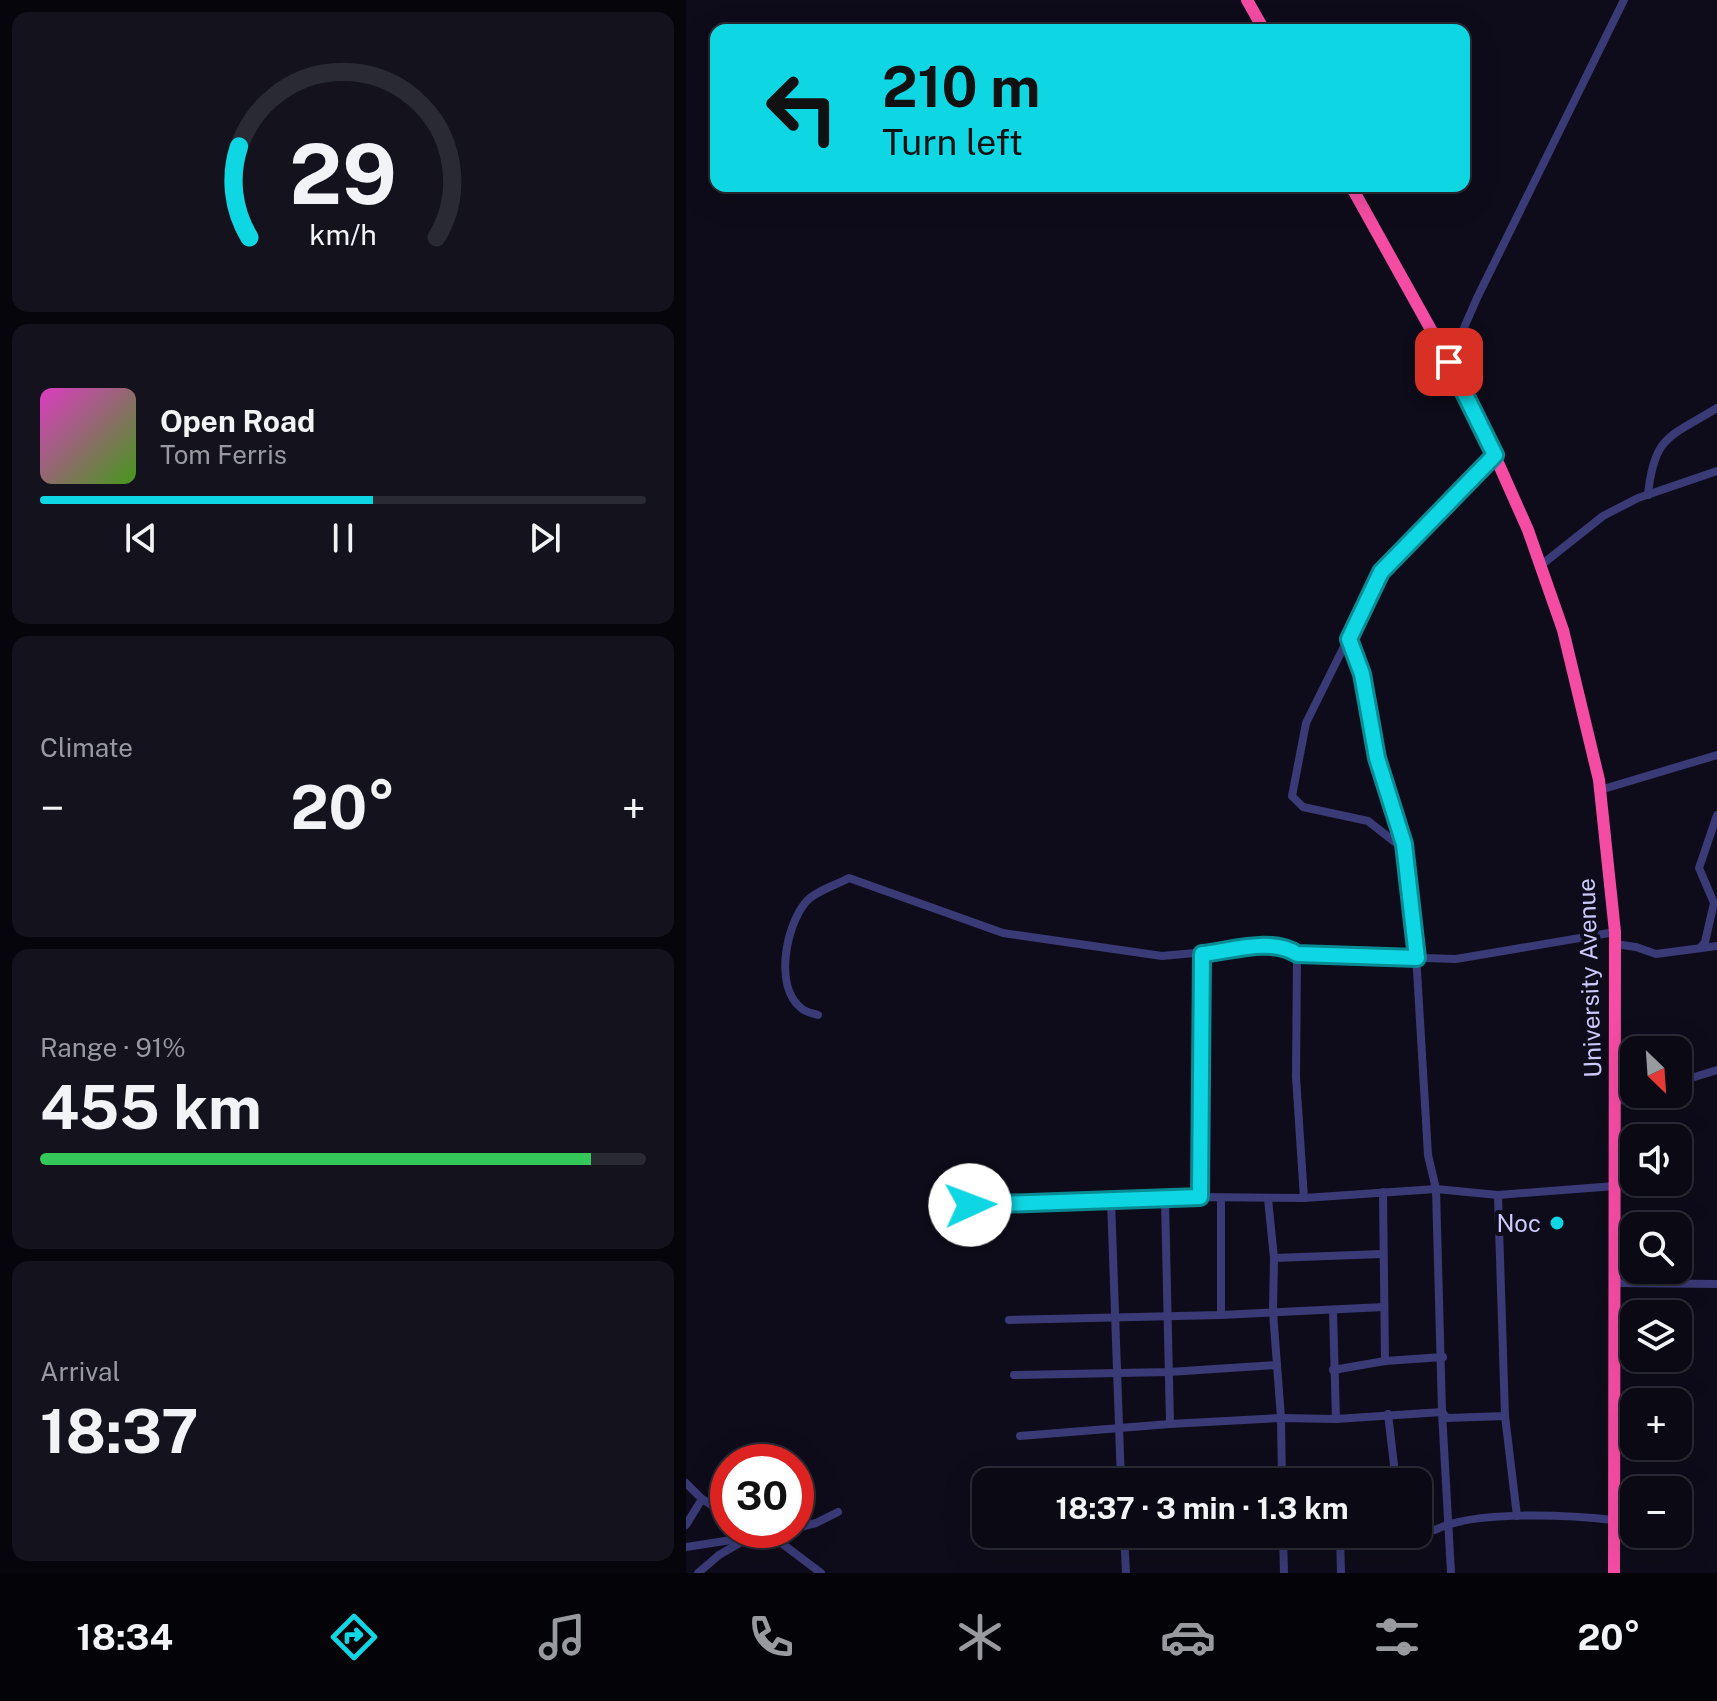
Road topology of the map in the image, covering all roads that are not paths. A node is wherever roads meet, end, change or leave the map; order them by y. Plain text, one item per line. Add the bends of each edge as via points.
1 (1247, 0) edge
2 (1624, 0) edge
3 (1261, 24) edge
4 (1354, 192) edge
5 (1449, 362) junction
6 (1717, 408) edge
7 (1495, 455) junction
8 (1717, 471) edge
9 (1648, 495) junction
10 (1540, 566) junction
11 (1349, 639) junction
12 (1717, 755) edge
13 (1600, 790) junction
14 (1717, 815) edge
15 (1405, 850) junction
16 (1615, 938) junction
17 (1717, 946) edge
18 (1700, 948) junction
19 (1202, 954) junction
20 (1297, 954) junction
21 (1417, 958) junction
22 (818, 1015) dead end
23 (1717, 1070) edge
24 (1692, 1078) edge
25 (1620, 1100) edge
26 (1615, 1102) junction
27 (1615, 1186) junction
28 (1436, 1189) junction
29 (1383, 1192) junction
30 (1498, 1195) junction
31 (1200, 1197) junction
32 (1304, 1198) junction
33 (1221, 1199) junction
34 (1268, 1199) junction
35 (1111, 1200) junction
36 (1165, 1200) junction
37 (970, 1205) dead end
38 (1382, 1254) junction
39 (1274, 1258) junction
40 (1615, 1283) junction
41 (1717, 1284) edge
42 (1384, 1307) junction
43 (1333, 1311) junction
44 (1273, 1312) junction
45 (1167, 1315) junction
46 (1221, 1315) junction
47 (1115, 1317) junction
48 (1009, 1320) dead end
49 (1443, 1357) junction
50 (1385, 1361) junction
51 (1277, 1365) junction
52 (1333, 1370) junction
53 (1115, 1372) junction
54 (1169, 1372) junction
55 (1014, 1375) dead end
56 (1442, 1412) junction
57 (1388, 1414) junction
58 (1505, 1416) junction
59 (1281, 1418) junction
60 (1336, 1419) junction
61 (1170, 1424) junction
62 (1118, 1427) junction
63 (1020, 1436) dead end
64 (1120, 1468) edge
65 (1282, 1468) edge
66 (1395, 1468) edge
67 (686, 1483) edge
68 (702, 1499) junction
69 (710, 1504) edge
70 (838, 1512) dead end
71 (1517, 1516) junction
72 (1613, 1520) junction
73 (1447, 1523) junction
74 (814, 1524) edge
75 (686, 1525) edge
76 (1432, 1529) edge
77 (710, 1543) edge
78 (686, 1547) edge
79 (731, 1548) edge
80 (785, 1548) edge
81 (1125, 1548) edge
82 (1283, 1548) edge
83 (1340, 1548) edge
84 (698, 1573) edge
85 (821, 1573) edge
86 (1126, 1573) edge
87 (1284, 1573) edge
88 (1341, 1573) edge
89 (1451, 1573) edge
90 (1614, 1573) edge

1 - 3 highway
2 - 5 street
4 - 5 highway, University Avenue
5 - 7 highway, University Avenue
6 - 9 street via 1661,444 1651,465
7 - 10 highway, University Avenue
7 - 11 street via 1381,572
8 - 9 street
9 - 10 street via 1603,516
10 - 13 highway, University Avenue via 1563,630
11 - 15 street
11 - 15 street via 1306,723 1292,796 1303,807 1368,821
12 - 13 street
13 - 16 highway, University Avenue
14 - 18 street via 1699,868 1714,903
15 - 21 street
16 - 18 street via 1656,954
16 - 21 street via 1456,959
16 - 26 highway, University Avenue
17 - 18 street
19 - 20 street via 1271,946
19 - 22 street via 1162,956 1003,933 849,878 806,901 786,938 785,969 793,999 802,1010
19 - 31 street
20 - 21 street
20 - 32 street via 1296,1077
21 - 28 street via 1428,1155
23 - 24 street
25 - 26 street
26 - 27 highway, University Avenue
27 - 30 street
27 - 40 highway, University Avenue
28 - 29 street
28 - 30 street
28 - 49 street
29 - 32 street
29 - 38 street
30 - 58 street
31 - 33 street
31 - 36 street
32 - 34 street
33 - 34 street
33 - 46 street
34 - 39 street
35 - 36 street
35 - 37 street
35 - 47 street
36 - 45 street
38 - 39 street
38 - 42 street
39 - 44 street
40 - 41 street
40 - 72 highway, University Avenue
42 - 43 street
42 - 50 street
43 - 44 street
43 - 52 street
44 - 46 street
44 - 51 street
45 - 46 street
45 - 47 street
45 - 54 street
47 - 48 street
47 - 53 street
49 - 50 street
49 - 56 street
50 - 52 street
51 - 54 street
51 - 59 street
52 - 60 street
53 - 54 street
53 - 55 street
53 - 62 street
54 - 61 street
56 - 57 street
56 - 58 street via 1447,1418
56 - 73 street
57 - 60 street
57 - 66 street
58 - 71 street
59 - 60 street
59 - 61 street
59 - 65 street
61 - 62 street
62 - 63 street
62 - 64 street
67 - 68 street
68 - 69 street
68 - 75 street
70 - 74 street
71 - 72 street
71 - 73 street
72 - 90 highway, University Avenue
73 - 76 street
73 - 89 street
77 - 78 street
79 - 84 street
80 - 85 street
81 - 86 street
82 - 87 street
83 - 88 street

